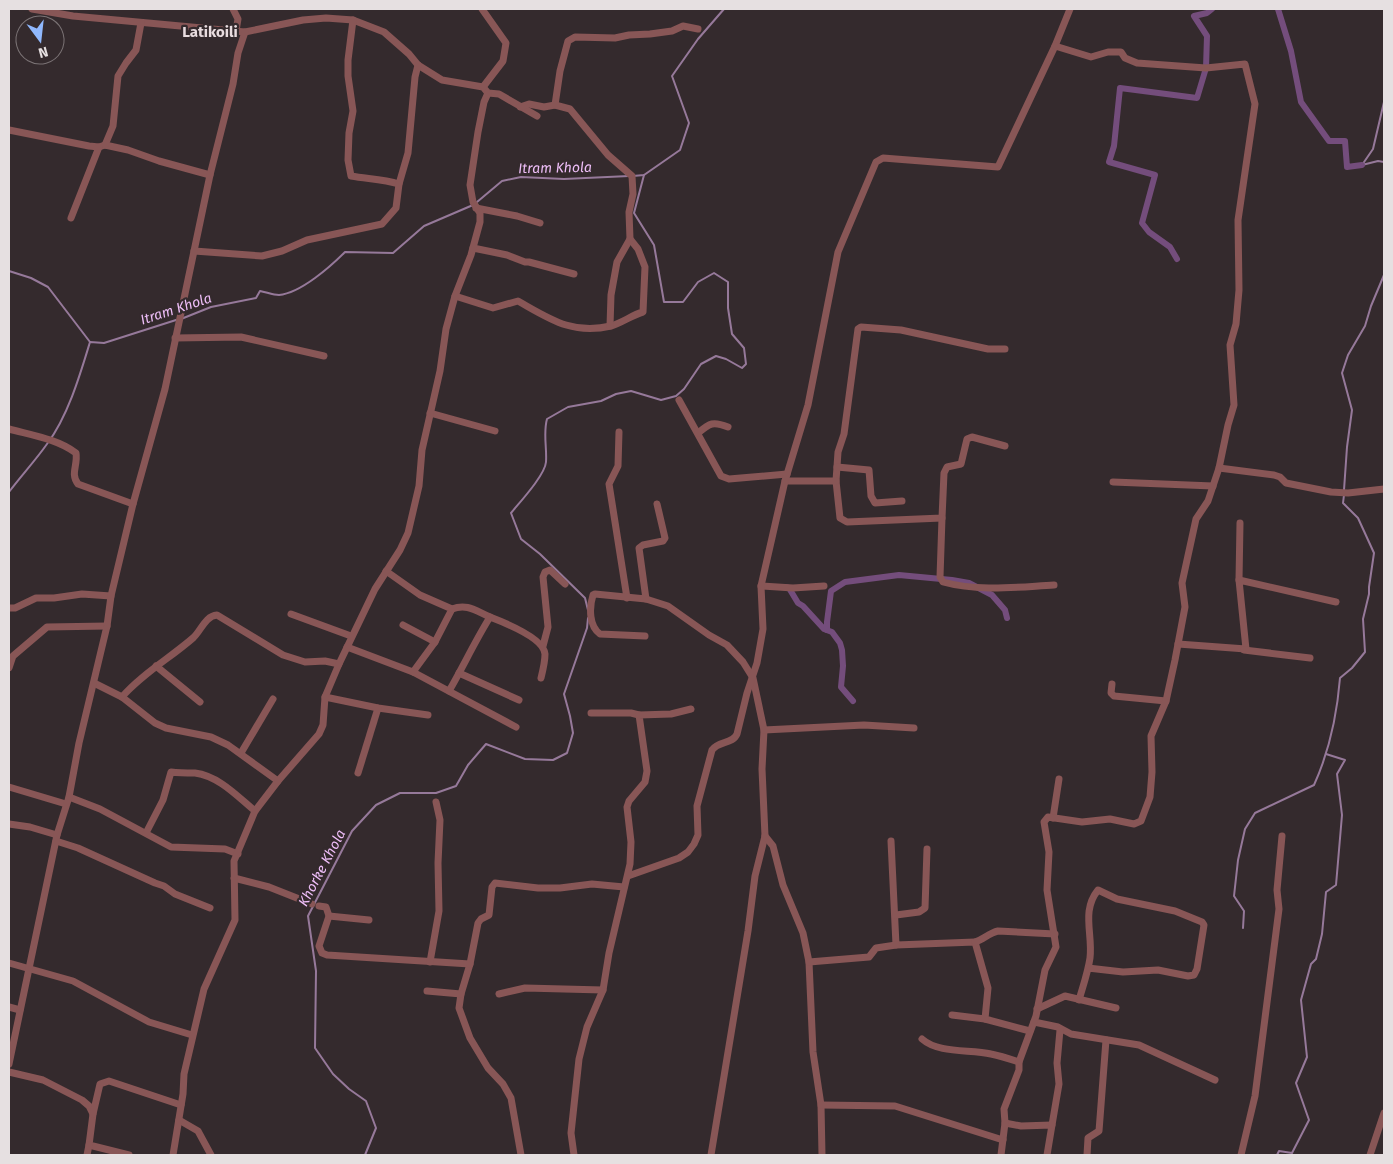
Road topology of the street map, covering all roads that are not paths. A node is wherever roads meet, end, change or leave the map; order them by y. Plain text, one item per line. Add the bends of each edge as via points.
1 (32, 9) edge
2 (233, 9) edge
3 (482, 9) edge
4 (1070, 9) edge
5 (73, 12) edge
6 (353, 20) junction
7 (141, 23) junction
8 (698, 29) dead end
9 (236, 31) junction
10 (245, 32) junction
11 (1056, 46) junction
12 (418, 65) junction
13 (486, 90) junction
14 (555, 105) junction
15 (519, 107) junction
16 (536, 116) dead end
17 (9, 130) edge
18 (102, 146) junction
19 (210, 175) junction
20 (399, 184) junction
21 (475, 205) junction
22 (71, 218) dead end
23 (540, 223) dead end
24 (630, 239) junction
25 (473, 248) junction
26 (194, 251) junction
27 (574, 274) dead end
28 (455, 296) junction
29 (610, 326) junction
30 (175, 338) junction
31 (1005, 349) dead end
32 (324, 356) dead end
33 (679, 400) dead end
34 (430, 413) junction
35 (728, 426) dead end
36 (9, 429) edge
37 (495, 431) dead end
38 (620, 432) dead end
39 (698, 433) junction
40 (1005, 446) dead end
41 (837, 467) junction
42 (1219, 468) junction
43 (786, 478) junction
44 (836, 481) junction
45 (1113, 482) dead end
46 (1213, 486) junction
47 (1384, 489) edge
48 (902, 501) dead end
49 (133, 504) junction
50 (657, 504) dead end
51 (942, 518) junction
52 (1240, 523) dead end
53 (386, 571) junction
54 (1238, 580) junction
55 (565, 584) dead end
56 (1054, 584) dead end
57 (761, 586) junction
58 (824, 586) dead end
59 (111, 596) junction
60 (626, 598) junction
61 (646, 599) junction
62 (1336, 602) dead end
63 (9, 608) edge
64 (452, 609) junction
65 (291, 614) dead end
66 (490, 617) junction
67 (403, 625) dead end
68 (107, 626) junction
69 (352, 636) junction
70 (645, 636) dead end
71 (435, 642) junction
72 (1178, 644) junction
73 (543, 646) junction
74 (347, 647) junction
75 (1244, 650) junction
76 (1310, 658) dead end
77 (339, 664) junction
78 (156, 666) junction
79 (9, 668) edge
80 (413, 672) junction
81 (460, 673) junction
82 (541, 678) dead end
83 (753, 678) junction
84 (94, 682) junction
85 (1112, 684) dead end
86 (448, 692) junction
87 (122, 697) junction
88 (325, 697) junction
89 (273, 699) dead end
90 (518, 700) dead end
91 (1166, 701) junction
92 (200, 702) dead end
93 (378, 708) junction
94 (691, 709) dead end
95 (591, 713) dead end
96 (428, 715) dead end
97 (639, 715) junction
98 (516, 727) dead end
99 (914, 728) dead end
100 (764, 730) junction
101 (240, 753) junction
102 (358, 773) dead end
103 (1059, 779) dead end
104 (278, 781) junction
105 (9, 787) edge
106 (68, 800) junction
107 (436, 802) dead end
108 (255, 811) junction
109 (1053, 818) junction
110 (9, 824) edge
111 (146, 833) junction
112 (764, 836) junction
113 (1282, 836) dead end
114 (56, 838) junction
115 (891, 841) dead end
116 (926, 849) dead end
117 (238, 854) junction
118 (628, 876) junction
119 (234, 878) junction
120 (624, 888) junction
121 (210, 908) dead end
122 (896, 914) junction
123 (329, 916) junction
124 (369, 920) dead end
125 (1055, 934) junction
126 (975, 942) junction
127 (896, 945) junction
128 (430, 962) junction
129 (810, 962) junction
130 (9, 963) edge
131 (470, 964) junction
132 (30, 968) junction
133 (1088, 968) junction
134 (603, 990) junction
135 (427, 991) dead end
136 (461, 994) junction
137 (499, 994) dead end
138 (1079, 1000) junction
139 (9, 1007) edge
140 (1037, 1008) junction
141 (1116, 1008) dead end
142 (20, 1010) junction
143 (952, 1016) dead end
144 (985, 1019) junction
145 (1034, 1022) junction
146 (1060, 1030) junction
147 (1030, 1031) junction
148 (192, 1035) junction
149 (922, 1039) dead end
150 (1106, 1040) junction
151 (1019, 1062) junction
152 (9, 1064) edge
153 (9, 1072) edge
154 (1215, 1080) dead end
155 (181, 1105) junction
156 (821, 1105) junction
157 (1384, 1113) edge
158 (93, 1114) junction
159 (179, 1120) junction
160 (1005, 1123) junction
161 (1052, 1125) junction
162 (1003, 1140) junction
163 (89, 1144) junction
164 (87, 1155) edge
165 (128, 1155) edge
166 (173, 1155) edge
167 (210, 1155) edge
168 (521, 1155) edge
169 (574, 1155) edge
170 (711, 1155) edge
171 (822, 1155) edge
172 (1001, 1155) edge
173 (1047, 1155) edge
174 (1088, 1155) edge
175 (1241, 1155) edge
176 (1370, 1155) edge

1 - 5 street
2 - 9 street via 238,19
3 - 13 street via 506,43 503,61
4 - 11 street
5 - 7 street
6 - 10 street via 310,19
6 - 12 street via 384,32
6 - 20 street via 348,60 353,111 348,160 351,176 385,179
7 - 9 street
7 - 18 street via 136,50 118,76 113,126
8 - 14 street via 683,26 616,38 575,37 568,41
9 - 10 street
10 - 19 street
11 - 42 street via 1092,57 1121,52 1125,58 1137,63 1206,68 1245,64 1256,104 1238,220 1239,290 1236,324 1230,345 1234,405
11 - 43 street via 998,167 883,158 876,162 838,252 808,405
12 - 13 street via 442,80
12 - 20 street via 414,77 408,153
13 - 15 street
13 - 21 street via 470,185
14 - 15 street
14 - 24 street via 570,110 608,156 632,176
15 - 16 street
17 - 18 street
18 - 19 street via 128,150
18 - 22 street
19 - 26 street
20 - 26 street via 396,208 382,224 307,240 262,256
21 - 23 street
21 - 25 street via 480,217
24 - 29 street via 617,262
24 - 29 street via 645,267 643,312
25 - 27 street
25 - 28 street
26 - 30 street
28 - 29 street via 493,308 518,301 573,328
28 - 34 street
30 - 32 street via 241,337
30 - 49 street via 165,389
31 - 41 street via 988,349 901,330 858,329
33 - 39 street
34 - 37 street
34 - 53 street via 422,450 420,486 408,533
35 - 39 street via 712,423
36 - 49 street via 50,440 76,453 74,476 78,484
38 - 60 street via 618,466 609,484
39 - 43 street via 725,479
40 - 51 street via 972,437 967,439 961,464 947,467 944,472
41 - 44 street
41 - 48 street via 869,470 871,496 875,502
42 - 46 street
42 - 47 street via 1274,475 1286,483 1331,492
43 - 44 street
43 - 57 street
44 - 51 street via 843,521
45 - 46 street
46 - 72 street via 1196,519 1182,583 1185,607
49 - 59 street
50 - 61 street via 665,538 639,548
51 - 56 street via 940,577 943,582 960,587 1004,588
52 - 54 street
53 - 64 street via 420,595
53 - 69 street
54 - 62 street
54 - 75 street
55 - 73 street via 550,570 545,572 548,627
57 - 58 street
57 - 83 street via 764,629
59 - 63 street via 82,594 36,598
59 - 68 street
60 - 61 street
60 - 70 street via 593,595 592,626 600,634
61 - 83 street via 668,606 727,645
64 - 66 street via 467,607
64 - 71 street
65 - 69 street
66 - 73 street
66 - 81 street
67 - 71 street
68 - 79 street via 47,626 13,656
68 - 84 street
69 - 74 street
71 - 80 street
72 - 75 street
72 - 91 street
73 - 82 street
74 - 77 street
74 - 80 street
75 - 76 street
77 - 78 street via 305,662 283,655 217,615 208,619 198,634 178,652
77 - 88 street
78 - 87 street
78 - 92 street
80 - 86 street
81 - 86 street
81 - 90 street
83 - 100 street
83 - 118 street via 736,738 712,750 697,806 698,835 694,844 679,858
84 - 87 street
84 - 106 street
85 - 91 street via 1110,693 1114,696
86 - 98 street
87 - 101 street via 166,728 212,737
88 - 93 street
88 - 104 street via 323,725 319,734
89 - 101 street
91 - 109 street via 1151,736 1150,797 1141,820 1134,824 1110,819 1082,822
93 - 96 street
93 - 102 street
94 - 97 street via 671,714
95 - 97 street
97 - 118 street via 647,771 645,782 627,807 631,842
99 - 100 street via 864,725
100 - 112 street
101 - 104 street
103 - 109 street
104 - 108 street
105 - 106 street
106 - 111 street via 100,809
106 - 114 street
107 - 128 street via 440,820 439,911
108 - 111 street via 216,780 196,773 171,772 167,790
108 - 117 street
109 - 125 street via 1044,822 1049,852 1047,890
110 - 114 street via 30,826
111 - 117 street via 171,847 225,849
112 - 129 street via 772,846 783,885 804,933
112 - 170 street
113 - 175 street via 1277,890 1279,909 1259,1066
114 - 121 street
114 - 132 street
115 - 122 street
116 - 122 street via 925,908 919,912
117 - 119 street via 234,860
118 - 120 street
119 - 123 street via 326,907
119 - 148 street via 235,920 204,989
120 - 131 street via 592,884 538,888 495,883 489,915 478,922
120 - 134 street
122 - 127 street
123 - 124 street
123 - 128 street via 319,946 322,953
125 - 126 street via 998,931 990,932
125 - 140 street via 1056,947 1045,970
126 - 127 street
126 - 144 street via 988,988
127 - 129 street via 876,948 869,956
128 - 131 street
129 - 156 street via 813,1052
130 - 132 street
131 - 136 street
132 - 142 street
132 - 148 street via 74,981 149,1022
133 - 133 street via 1091,946 1089,906 1098,890 1117,899 1175,911 1204,925 1194,975 1158,970 1123,972
133 - 138 street
134 - 137 street via 525,988
134 - 169 street via 587,1027 579,1059 571,1133
135 - 136 street
136 - 168 street via 459,1008 470,1038 511,1098
138 - 140 street via 1065,996
138 - 141 street
139 - 142 street
140 - 145 street
142 - 152 street
143 - 144 street
144 - 147 street
145 - 146 street
145 - 147 street
146 - 150 street
146 - 161 street via 1056,1063 1059,1084
147 - 151 street
148 - 155 street
149 - 151 street via 928,1045 991,1054
150 - 154 street via 1139,1045
150 - 174 street via 1099,1131 1088,1138
151 - 160 street via 1004,1109
153 - 158 street via 43,1080 82,1100
155 - 158 street via 109,1081 100,1084
155 - 159 street
156 - 162 street via 895,1106
156 - 171 street
157 - 176 street
158 - 163 street
159 - 166 street
159 - 167 street via 198,1131
160 - 161 street
160 - 162 street
161 - 173 street
162 - 172 street
163 - 164 street
163 - 165 street

